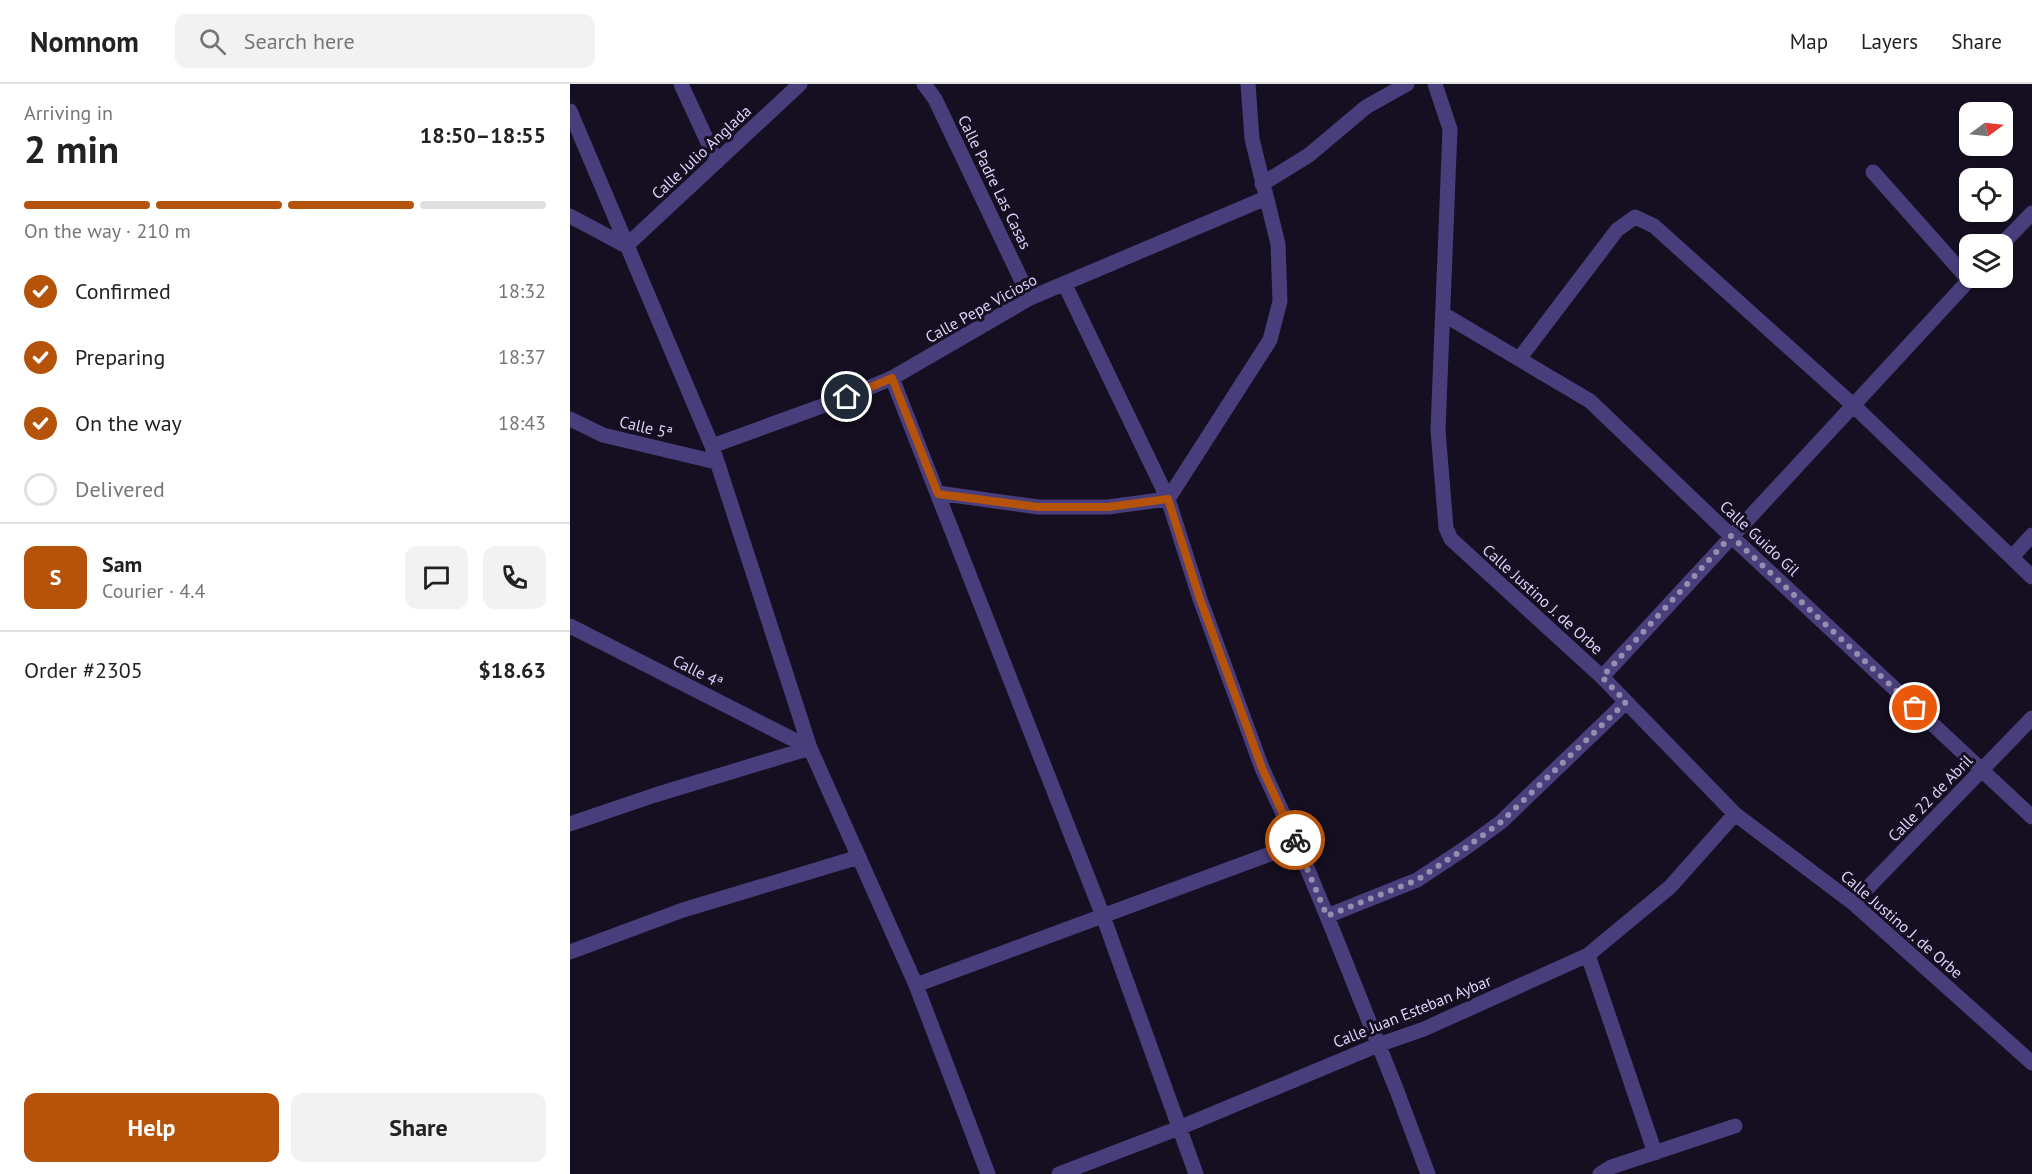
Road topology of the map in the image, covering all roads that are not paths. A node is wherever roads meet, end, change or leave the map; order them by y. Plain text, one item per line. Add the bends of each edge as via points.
1 (681, 84) edge
2 (800, 84) edge
3 (924, 84) edge
4 (1248, 84) edge
5 (1407, 84) edge
6 (1435, 84) edge
7 (570, 111) edge
8 (717, 162) junction
9 (1873, 172) dead end
10 (1264, 191) junction
11 (2032, 213) edge
12 (570, 216) edge
13 (2012, 234) edge
14 (627, 246) junction
15 (1959, 267) edge
16 (1065, 285) junction
17 (1962, 288) edge
18 (1030, 298) junction
19 (1443, 314) junction
20 (1519, 359) junction
21 (892, 378) junction
22 (1853, 405) junction
23 (570, 419) edge
24 (712, 446) junction
25 (716, 462) junction
26 (938, 494) junction
27 (1168, 499) junction
28 (2032, 535) edge
29 (1731, 536) junction
30 (2012, 557) junction
31 (2032, 577) edge
32 (570, 626) edge
33 (1602, 677) junction
34 (1626, 702) junction
35 (2032, 718) edge
36 (810, 748) junction
37 (1982, 770) junction
38 (1735, 814) junction
39 (2032, 817) edge
40 (570, 824) edge
41 (1297, 844) junction
42 (859, 857) junction
43 (1853, 903) junction
44 (1103, 915) junction
45 (1327, 916) junction
46 (570, 952) edge
47 (1588, 955) junction
48 (916, 985) junction
49 (1377, 1045) junction
50 (2032, 1063) edge
51 (1735, 1126) dead end
52 (1179, 1128) junction
53 (1655, 1153) junction
54 (988, 1174) edge
55 (1059, 1174) edge
56 (1196, 1174) edge
57 (1428, 1174) edge
58 (1600, 1174) edge

1 - 8 street
2 - 8 street, Calle Julio Anglada
3 - 18 street, Calle Padre Las Casas via 935,99
4 - 10 street via 1252,139
5 - 10 street, Calle Pepe Vicioso via 1365,107
6 - 19 street, Calle Justino J. de Orbe via 1450,129
7 - 14 street
8 - 14 street, Calle Julio Anglada
9 - 15 street
10 - 16 street, Calle Pepe Vicioso
10 - 27 street via 1278,244 1280,301 1270,340
11 - 13 street
12 - 14 street
14 - 24 street
16 - 18 street, Calle Pepe Vicioso
16 - 27 street
17 - 22 street
18 - 21 street, Calle Pepe Vicioso
19 - 20 street, Calle Guido Gil
19 - 33 street, Calle Justino J. de Orbe via 1438,430 1446,528 1451,539 1474,561
20 - 22 street via 1617,230 1635,217 1654,226
20 - 29 street, Calle Guido Gil via 1590,401
21 - 24 street, Calle Pepe Vicioso
21 - 26 street
22 - 29 street
22 - 30 street
23 - 25 street, Calle 5ª via 603,435
24 - 25 street
25 - 36 street
26 - 27 street via 1038,507 1108,507
26 - 44 street
27 - 41 street via 1262,768
28 - 30 street
29 - 33 street
29 - 37 street, Calle Guido Gil
30 - 31 street
32 - 36 street, Calle 4ª
33 - 34 street, Calle Justino J. de Orbe
34 - 38 street, Calle Justino J. de Orbe
34 - 45 street via 1501,822 1464,849 1417,880
35 - 37 street, Calle 22 de Abril
36 - 40 street
36 - 42 street
37 - 39 street, Calle Guido Gil
37 - 43 street, Calle 22 de Abril
38 - 43 street, Calle Justino J. de Orbe
38 - 47 street, Calle Juan Esteban Aybar via 1670,887
41 - 44 street
41 - 45 street
42 - 46 street via 683,910
42 - 48 street
43 - 50 street, Calle Justino J. de Orbe
44 - 48 street
44 - 52 street
45 - 49 street
47 - 49 street, Calle Juan Esteban Aybar via 1424,1029
47 - 53 street
48 - 54 street
49 - 52 street, Calle Juan Esteban Aybar
49 - 57 street
51 - 53 street
52 - 55 street, Calle Juan Esteban Aybar
52 - 56 street
53 - 58 street

